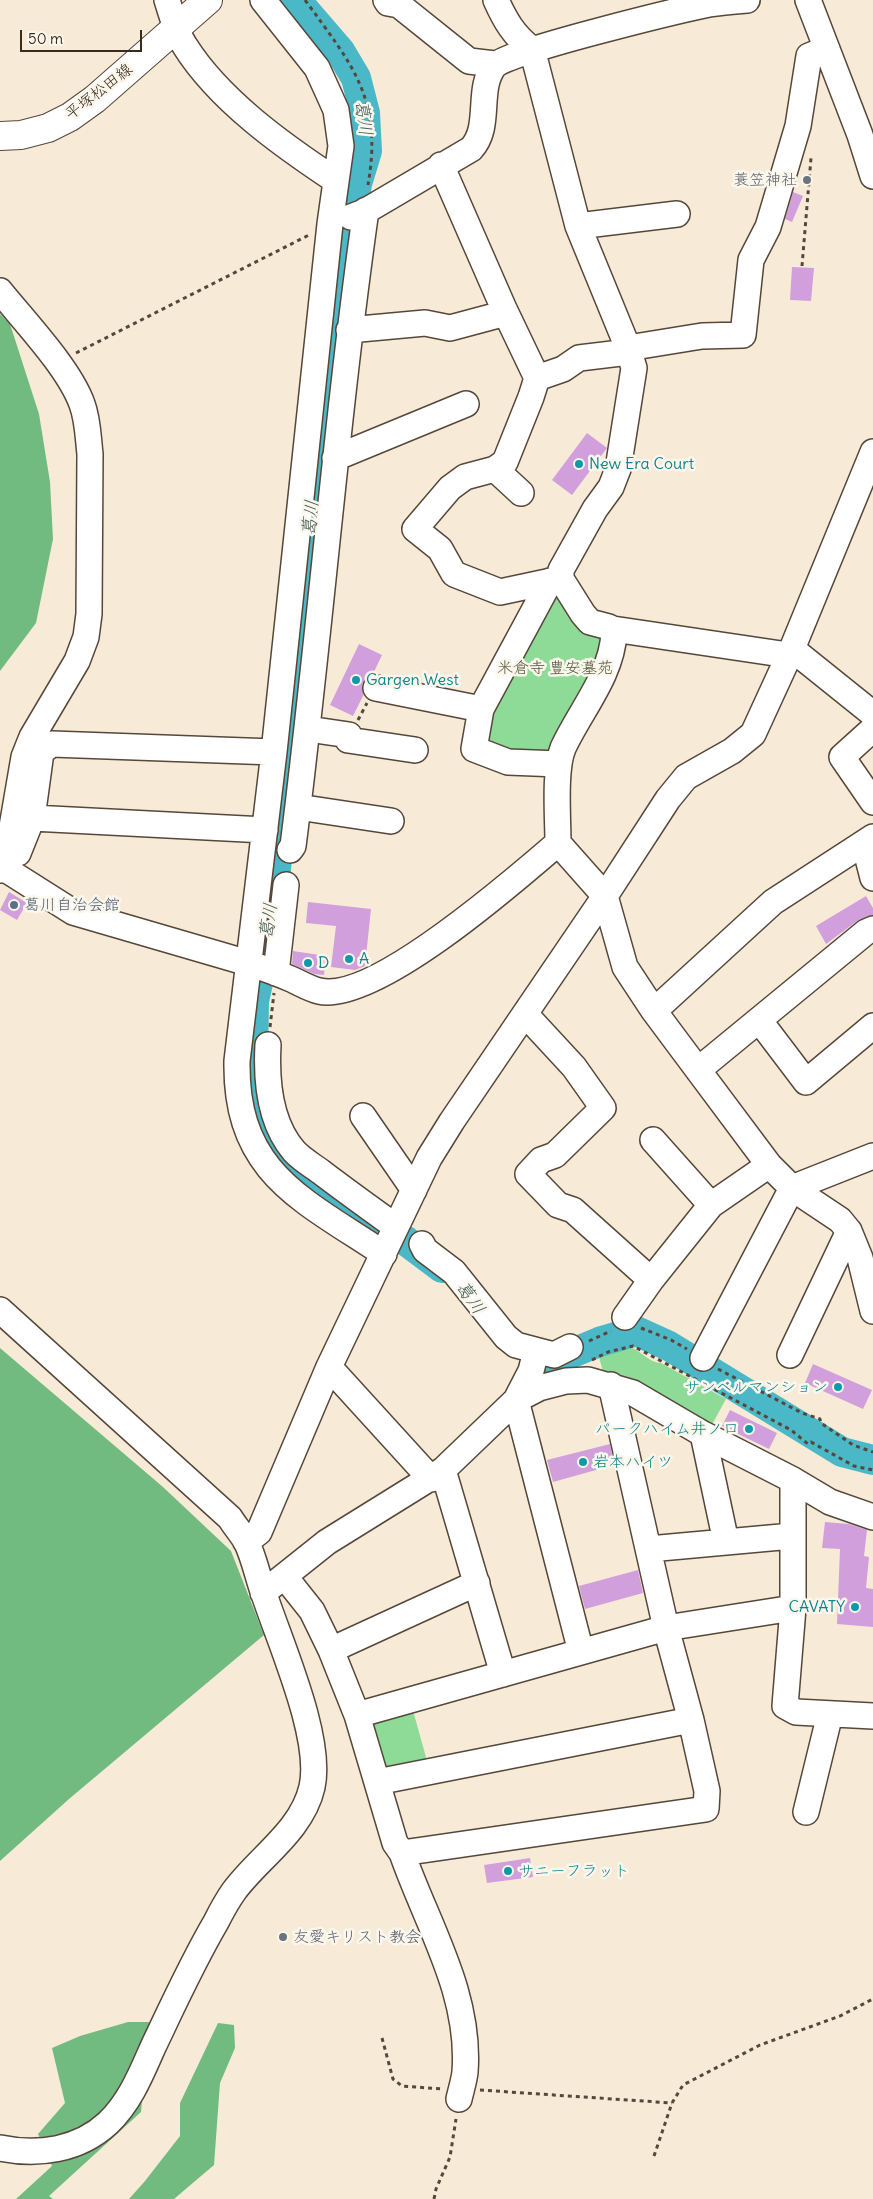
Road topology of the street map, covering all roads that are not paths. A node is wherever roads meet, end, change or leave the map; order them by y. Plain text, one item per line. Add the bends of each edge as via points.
1 (167, 0) edge
2 (208, 0) edge
3 (263, 0) edge
4 (386, 0) edge
5 (496, 0) edge
6 (747, 0) edge
7 (808, 0) edge
8 (176, 27) junction
9 (532, 49) junction
10 (827, 49) junction
11 (495, 64) junction
12 (0, 136) edge
13 (441, 165) junction
14 (873, 176) edge
15 (335, 180) junction
16 (364, 211) junction
17 (677, 214) dead end
18 (332, 223) junction
19 (578, 226) junction
20 (0, 291) edge
21 (506, 313) junction
22 (350, 330) junction
23 (628, 350) junction
24 (537, 378) junction
25 (466, 404) dead end
26 (873, 452) edge
27 (335, 458) junction
28 (495, 469) junction
29 (521, 493) dead end
30 (556, 580) junction
31 (288, 621) junction
32 (319, 625) junction
33 (613, 629) junction
34 (790, 652) junction
35 (376, 688) road end
36 (482, 709) junction
37 (873, 714) edge
38 (308, 729) junction
39 (873, 729) edge
40 (415, 750) dead end
41 (274, 752) junction
42 (559, 764) junction
43 (873, 802) edge
44 (298, 807) junction
45 (32, 818) junction
46 (391, 821) dead end
47 (264, 830) junction
48 (868, 840) edge
49 (558, 844) junction
50 (290, 850) dead end
51 (4, 870) edge
52 (873, 878) edge
53 (286, 885) dead end
54 (605, 896) junction
55 (873, 929) edge
56 (248, 964) junction
57 (276, 973) junction
58 (654, 1011) junction
59 (525, 1014) junction
60 (759, 1020) junction
61 (873, 1026) edge
62 (268, 1044) road end
63 (698, 1070) junction
64 (363, 1116) dead end
65 (653, 1140) dead end
66 (873, 1156) edge
67 (769, 1165) junction
68 (792, 1188) junction
69 (414, 1190) junction
70 (711, 1205) junction
71 (396, 1228) junction
72 (850, 1231) junction
73 (422, 1244) dead end
74 (384, 1254) junction
75 (651, 1280) junction
76 (0, 1310) edge
77 (873, 1311) edge
78 (628, 1324) road end
79 (570, 1347) road end
80 (790, 1355) dead end
81 (703, 1358) road end
82 (533, 1361) junction
83 (329, 1366) junction
84 (611, 1386) junction
85 (516, 1400) junction
86 (703, 1434) junction
87 (437, 1474) junction
88 (793, 1480) junction
89 (873, 1517) edge
90 (792, 1536) junction
91 (246, 1542) junction
92 (726, 1542) junction
93 (649, 1549) junction
94 (286, 1577) junction
95 (477, 1583) junction
96 (263, 1593) junction
97 (793, 1608) junction
98 (666, 1628) junction
99 (331, 1650) junction
100 (581, 1652) junction
101 (503, 1674) junction
102 (830, 1714) junction
103 (357, 1715) junction
104 (873, 1716) edge
105 (691, 1720) junction
106 (377, 1782) junction
107 (806, 1812) dead end
108 (402, 1853) junction
109 (460, 2094) road end
110 (0, 2148) edge

1 - 8 street
2 - 8 main road, 平塚松田線
3 - 15 street via 317,68 336,110 341,146
4 - 11 street via 399,5 469,61
5 - 9 street via 518,39
6 - 9 street via 710,4
7 - 10 street
8 - 12 main road, 平塚松田線 via 95,100 70,117 48,128
8 - 15 street via 200,67 249,116
9 - 11 street
9 - 19 street
10 - 14 street
10 - 23 street via 810,56 795,135 768,228 751,260 743,335 702,336
11 - 13 street via 488,76 479,137 471,149
13 - 16 street
13 - 21 street
15 - 18 street
16 - 18 street
16 - 22 street
17 - 19 street
18 - 31 street
19 - 23 street
20 - 51 street via 71,380 82,404 90,454 86,637 77,661 32,737 24,757
21 - 22 street via 450,328 425,323
21 - 24 street
22 - 27 street
23 - 24 street via 579,358
23 - 30 street via 634,368 618,468 611,487
24 - 28 street via 505,462
25 - 27 street
26 - 34 street
27 - 32 street
28 - 29 street
28 - 30 street via 465,477 450,488 415,528 440,549 454,574 500,592
30 - 33 street via 590,622
30 - 36 street
31 - 32 street
31 - 41 street
32 - 38 street
33 - 34 street
33 - 42 street via 607,663 563,749
34 - 37 street
34 - 54 street via 753,734 732,751 686,777 668,799
35 - 36 street
36 - 42 street via 474,749 508,762
38 - 40 street via 349,735 348,740
38 - 44 street
39 - 43 street via 842,757
41 - 45 street via 52,744 41,752
41 - 47 street
42 - 49 street
44 - 46 street
44 - 50 street
45 - 47 street
45 - 51 street
47 - 56 street
48 - 52 street
48 - 58 street via 773,902
49 - 54 street
49 - 57 street via 446,934 370,981 355,987 320,992
51 - 56 street via 72,912
53 - 57 street
54 - 58 street via 626,967
54 - 59 street
55 - 60 street
56 - 57 street
56 - 74 street via 237,1082 238,1100 250,1137 258,1154 280,1181
58 - 63 street
59 - 69 street via 452,1121
59 - 75 street via 574,1067 603,1108 555,1155 541,1160 528,1174 558,1204 573,1210
60 - 61 street via 806,1082
60 - 63 street
62 - 71 street via 267,1074 271,1101 282,1132 295,1152
63 - 67 street
64 - 69 street
65 - 70 street
66 - 68 street
67 - 68 street
67 - 70 street
68 - 72 street via 840,1220
68 - 81 street
69 - 71 street
70 - 75 street
71 - 74 street
72 - 77 street
72 - 80 street
73 - 82 street via 425,1250 454,1272 506,1337
74 - 83 street
75 - 78 street
76 - 91 street via 230,1518
79 - 82 street
82 - 85 street
83 - 87 street
83 - 91 street via 260,1532
84 - 85 street via 588,1380 566,1381 539,1388
84 - 86 street via 633,1393
84 - 93 street
85 - 87 street
85 - 100 street
86 - 88 street
86 - 92 street
87 - 94 street via 327,1542
87 - 95 street
88 - 89 street via 830,1502
88 - 90 street
90 - 92 street
90 - 97 street
91 - 96 street
92 - 93 street
93 - 98 street
94 - 96 street
94 - 99 street via 312,1611
95 - 99 street
95 - 101 street
96 - 110 street via 309,1732 314,1770 305,1808 284,1838 234,1891 196,1956 122,2108 101,2128 68,2146 44,2152
97 - 98 street
97 - 102 street via 785,1706 796,1712
98 - 100 street
98 - 105 street
99 - 103 street
100 - 101 street
101 - 103 street
102 - 104 street
102 - 107 street
103 - 106 street
105 - 106 street
105 - 108 street via 707,1791 706,1810
106 - 108 street via 395,1843
108 - 109 street via 458,1994 463,2020 465,2073

